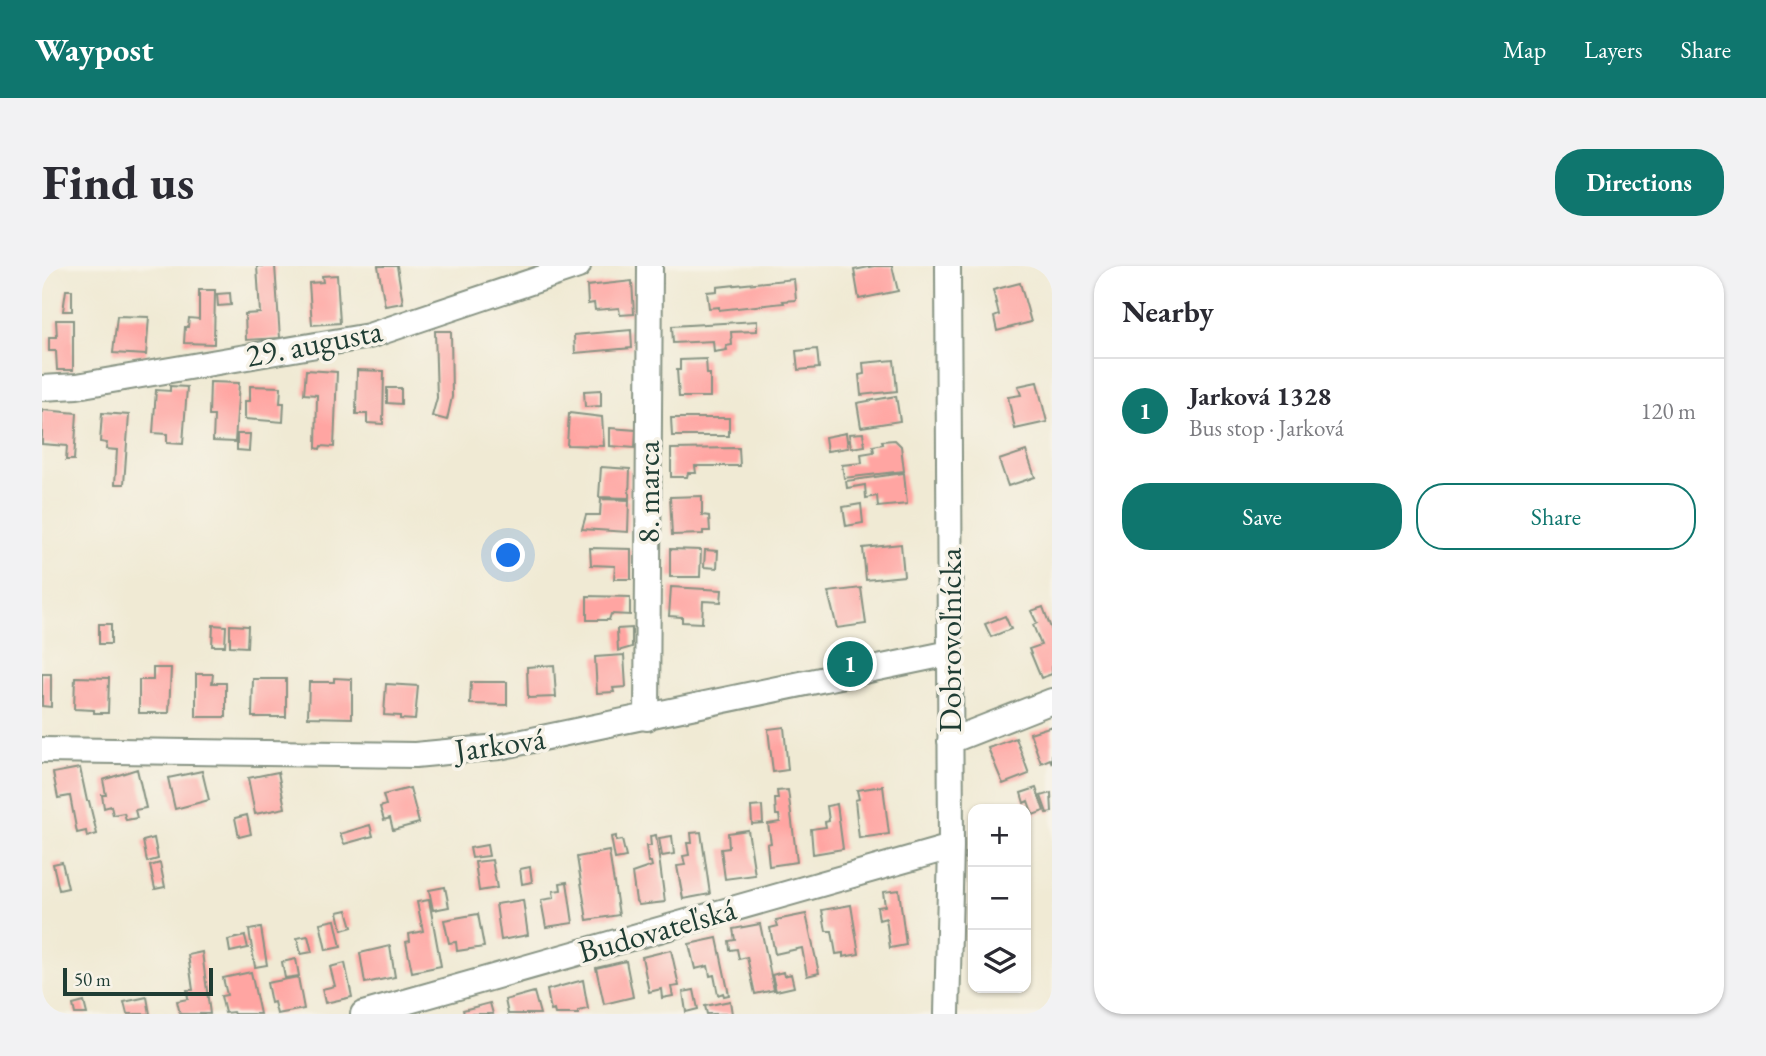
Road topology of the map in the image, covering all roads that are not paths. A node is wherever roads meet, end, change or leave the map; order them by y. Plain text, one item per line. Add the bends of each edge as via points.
1 (578, 266) edge
2 (650, 266) edge
3 (948, 266) edge
4 (42, 388) edge
5 (950, 653) junction
6 (1052, 701) edge
7 (647, 718) junction
8 (950, 741) junction
9 (42, 750) edge
10 (951, 847) junction
11 (363, 1014) edge
12 (947, 1014) edge

1 - 4 street, 29. augusta via 369,337
2 - 7 street, 8. marca
3 - 5 street, Dobrovoľnícka
5 - 7 street, Jarková
5 - 8 street, Dobrovoľnícka
6 - 8 street
7 - 9 street, Jarková via 499,747 415,755
8 - 10 street, Dobrovoľnícka
10 - 11 street, Budovateľská
10 - 12 street, Dobrovoľnícka

